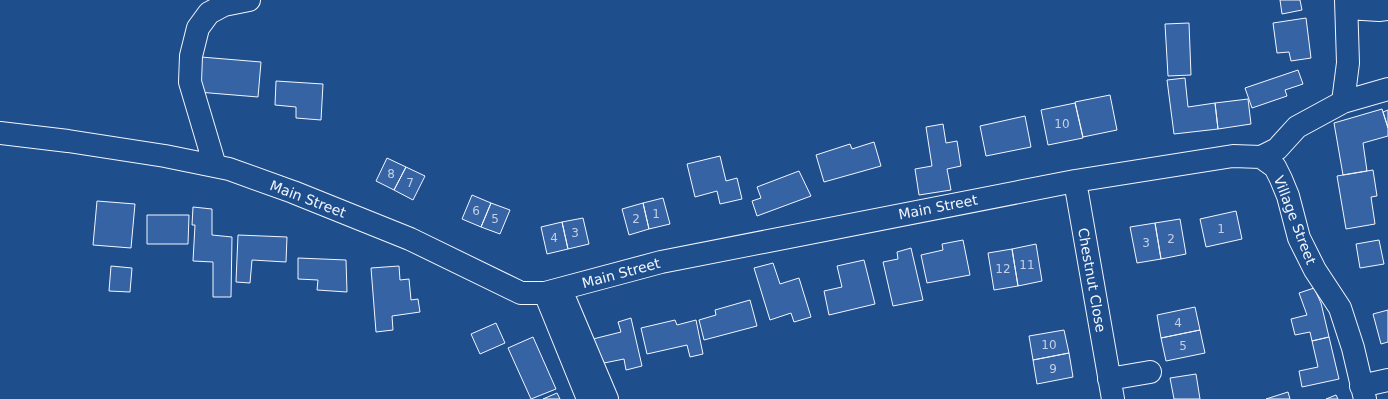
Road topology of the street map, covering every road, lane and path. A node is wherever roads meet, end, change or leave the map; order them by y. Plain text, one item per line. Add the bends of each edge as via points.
1 (249, 0) edge
2 (1346, 4) edge
3 (1388, 8) edge
4 (1388, 89) edge
5 (1343, 102) junction
6 (0, 134) edge
7 (1261, 157) junction
8 (215, 166) junction
9 (1076, 181) junction
10 (553, 291) junction
11 (1150, 372) dead end
12 (1388, 380) edge
13 (1111, 389) edge
14 (1363, 393) edge
15 (588, 399) edge
16 (607, 399) edge

1 - 8 street via 224,5 209,13 198,28 191,56 190,82
2 - 3 street via 1379,10
2 - 5 street via 1348,64
4 - 5 street
5 - 7 street via 1297,127 1277,148
6 - 8 street, Main Street via 150,153
7 - 9 street, Main Street via 1233,156
7 - 14 street, Village Street via 1275,167 1288,196 1300,238 1315,270 1340,308 1353,348
8 - 10 street, Main Street via 293,192 410,239 521,293
9 - 10 street, Main Street via 661,262
9 - 13 street, Chestnut Close
10 - 15 street
10 - 16 street
11 - 13 street, Chestnut Close
12 - 14 street

